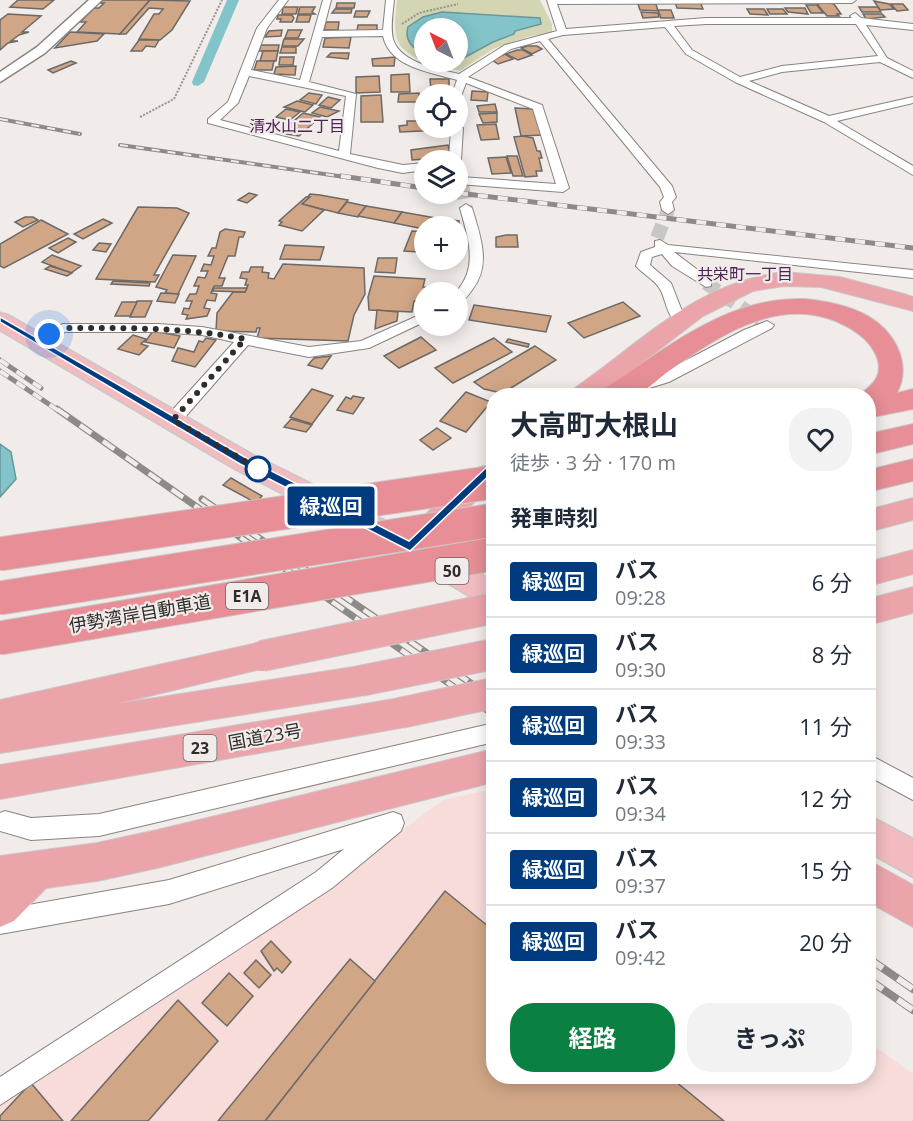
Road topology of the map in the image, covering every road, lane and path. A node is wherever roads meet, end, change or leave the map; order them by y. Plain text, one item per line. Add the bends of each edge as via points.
1 (96, 0) edge
2 (222, 0) edge
3 (284, 0) edge
4 (327, 0) edge
5 (390, 0) edge
6 (840, 0) edge
7 (852, 0) edge
8 (551, 1) edge
9 (458, 4) dead end
10 (402, 16) dead end
11 (859, 21) junction
12 (666, 23) junction
13 (913, 27) edge
14 (562, 32) junction
15 (387, 33) junction
16 (316, 34) junction
17 (542, 38) junction
18 (882, 59) junction
19 (244, 72) junction
20 (913, 75) edge
21 (0, 78) edge
22 (464, 78) junction
23 (739, 80) junction
24 (304, 83) junction
25 (461, 84) edge
26 (913, 100) edge
27 (140, 117) dead end
28 (828, 120) junction
29 (344, 155) junction
30 (414, 168) edge
31 (913, 171) edge
32 (468, 180) edge
33 (466, 208) tunnel mouth
34 (668, 210) tunnel mouth
35 (660, 244) junction
36 (913, 274) edge
37 (706, 284) tunnel mouth
38 (468, 287) edge
39 (913, 304) edge
40 (0, 320) edge
41 (682, 320) junction
42 (414, 322) edge
43 (763, 322) dead end
44 (913, 327) edge
45 (245, 339) junction
46 (36, 340) junction
47 (592, 388) edge
48 (621, 388) edge
49 (623, 388) edge
50 (641, 388) edge
51 (876, 396) edge
52 (913, 399) edge
53 (876, 406) edge
54 (173, 420) junction
55 (913, 434) edge
56 (876, 443) edge
57 (913, 470) edge
58 (486, 475) edge
59 (876, 479) edge
60 (486, 483) edge
61 (486, 498) edge
62 (913, 508) edge
63 (876, 519) edge
64 (485, 521) edge
65 (417, 550) junction
66 (0, 554) edge
67 (486, 555) edge
68 (913, 562) edge
69 (876, 572) edge
70 (0, 584) edge
71 (486, 592) edge
72 (0, 598) edge
73 (913, 600) edge
74 (486, 610) edge
75 (876, 610) edge
76 (0, 640) edge
77 (486, 656) edge
78 (486, 695) edge
79 (0, 715) edge
80 (486, 734) edge
81 (0, 737) edge
82 (486, 767) edge
83 (876, 769) edge
84 (0, 783) edge
85 (913, 790) edge
86 (5, 822) dead end
87 (876, 837) edge
88 (913, 859) edge
89 (18, 873) edge
90 (876, 884) edge
91 (0, 907) edge
92 (913, 907) edge
93 (0, 922) edge
94 (0, 1092) edge

1 - 21 street via 41,50
2 - 27 path via 174,99
3 - 19 street via 262,28
4 - 16 street
5 - 15 street
6 - 7 street
6 - 8 street
6 - 11 street
8 - 14 street
9 - 10 path via 418,14 402,24
11 - 12 street
11 - 13 street
11 - 18 street
12 - 14 street
12 - 23 street via 689,52
14 - 17 street
15 - 16 street
15 - 22 street via 391,46 404,57
16 - 24 street
17 - 22 street via 508,47 464,74
17 - 34 street via 666,186 670,197 666,202
18 - 20 street
18 - 23 street via 782,69
19 - 24 street
19 - 29 street via 233,103 212,121
22 - 25 street
22 - 32 street via 538,107 563,188
23 - 28 street
24 - 29 street via 351,94
26 - 28 street
28 - 31 street
29 - 30 street via 403,169
33 - 38 street via 479,259
35 - 36 street
35 - 37 street via 677,263
35 - 41 street via 646,255 644,266 666,286
39 - 41 highway via 823,282 767,280 727,292
40 - 46 main road, 50
41 - 47 highway
42 - 45 street via 364,345 309,352
43 - 50 street via 679,373
44 - 48 highway via 884,312 827,296 784,293 749,298 701,322
45 - 46 street via 158,328 63,328
45 - 54 street
46 - 54 main road, 50
49 - 51 highway via 720,327 757,312 799,307 818,308 855,321 884,343 895,366 892,380
52 - 53 highway
54 - 65 main road, 50 via 244,462
55 - 56 highway
57 - 59 highway
58 - 65 highway
60 - 66 highway, bridge
61 - 65 highway
62 - 63 highway
64 - 70 highway, bridge via 221,552
64 - 72 highway, 伊勢湾岸自動車道 / E1A, bridge
65 - 71 main road, 50
67 - 76 highway, 伊勢湾岸自動車道 / E1A, bridge
68 - 69 highway
73 - 75 highway
74 - 79 highway, bridge
77 - 81 highway, 23, bridge via 360,681
78 - 84 highway, 国道23号 / 23, bridge
80 - 86 street via 99,825 31,829
82 - 89 highway via 158,849
83 - 85 street
87 - 88 main road
89 - 91 highway
90 - 92 highway
93 - 94 street via 169,892 393,823 324,880

